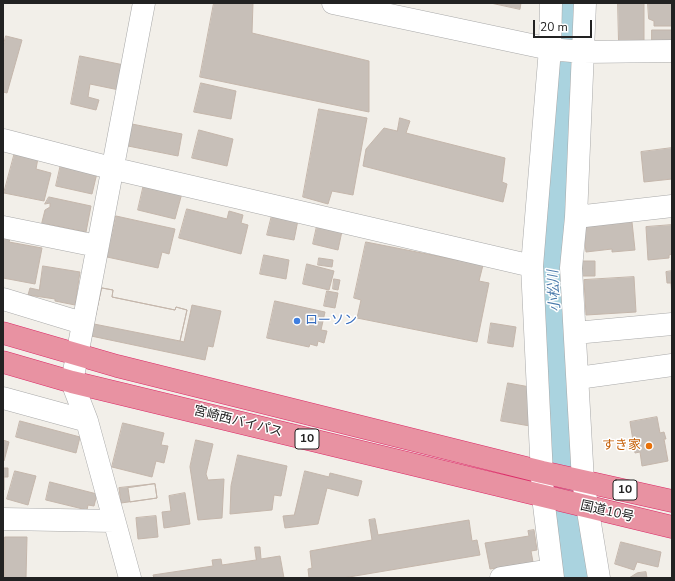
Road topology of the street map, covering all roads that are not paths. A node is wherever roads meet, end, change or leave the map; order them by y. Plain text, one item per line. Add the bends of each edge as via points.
1 (144, 3) edge
2 (333, 3) edge
3 (551, 3) edge
4 (585, 3) edge
5 (550, 48) junction
6 (672, 51) edge
7 (583, 52) junction
8 (3, 140) edge
9 (111, 168) junction
10 (672, 206) edge
11 (576, 217) junction
12 (3, 227) edge
13 (97, 246) junction
14 (532, 266) junction
15 (3, 298) edge
16 (82, 323) junction
17 (672, 324) edge
18 (3, 333) edge
19 (575, 333) junction
20 (76, 356) junction
21 (3, 362) edge
22 (672, 365) edge
23 (578, 378) junction
24 (72, 382) junction
25 (3, 398) edge
26 (87, 420) junction
27 (544, 472) junction
28 (580, 480) junction
29 (545, 498) junction
30 (672, 501) edge
31 (584, 507) junction
32 (3, 519) edge
33 (114, 521) junction
34 (672, 527) edge
35 (552, 574) edge
36 (130, 578) edge
37 (501, 578) edge
38 (599, 578) edge

1 - 9 street
2 - 5 street
3 - 5 street
4 - 7 street
5 - 7 street
5 - 14 street
6 - 7 street
7 - 11 street
8 - 9 street
9 - 13 street
9 - 14 street
10 - 11 street
11 - 19 street via 571,268
12 - 13 street
13 - 16 street
14 - 27 street
15 - 16 street
16 - 20 street
17 - 19 street
18 - 20 highway, 宮崎西バイパス / 10
19 - 23 street
20 - 24 street
20 - 27 highway, 宮崎西バイパス / 10
21 - 24 highway, 宮崎西バイパス / 10
22 - 23 street
23 - 28 street
24 - 26 street
24 - 29 highway, 宮崎西バイパス / 10
25 - 26 street
26 - 33 street
27 - 28 highway, 国道10号 / 10
27 - 29 street
28 - 30 highway, 国道10号 / 10
28 - 31 street
29 - 31 highway, 国道10号 / 10
29 - 35 street
31 - 34 highway, 国道10号 / 10
31 - 38 street
32 - 33 street
33 - 36 street
35 - 37 street

